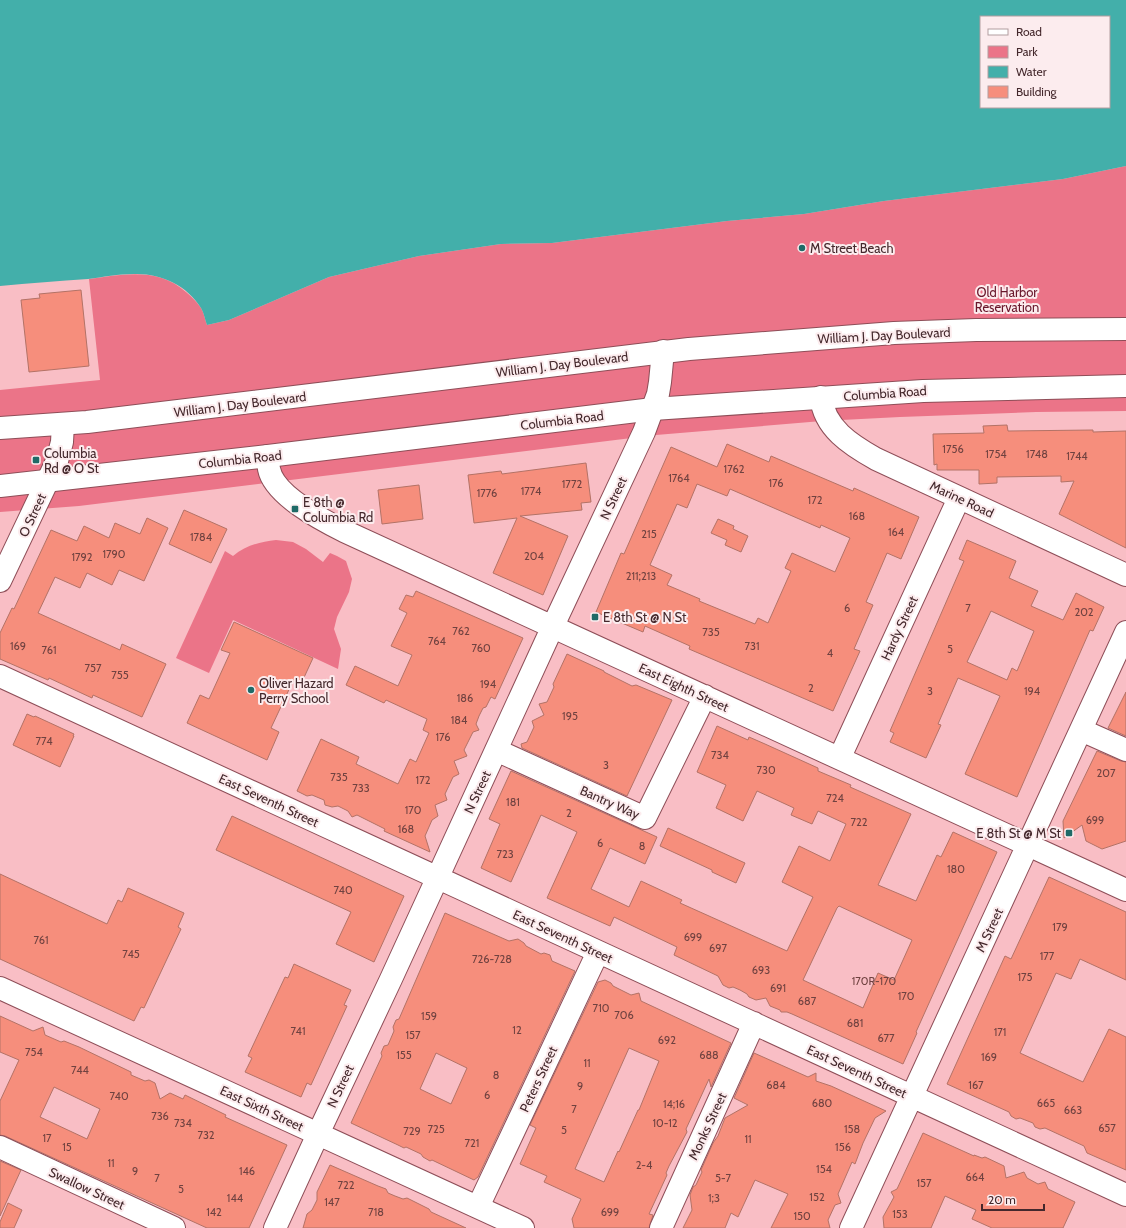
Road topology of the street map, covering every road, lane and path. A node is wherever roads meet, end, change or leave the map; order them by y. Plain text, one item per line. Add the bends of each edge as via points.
1 (1126, 329) edge
2 (663, 351) junction
3 (1126, 386) edge
4 (821, 398) junction
5 (653, 409) junction
6 (63, 424) junction
7 (0, 428) edge
8 (268, 456) junction
9 (48, 481) junction
10 (0, 486) edge
11 (959, 498) junction
12 (1126, 575) edge
13 (0, 581) edge
14 (553, 626) junction
15 (1126, 632) edge
16 (0, 676) edge
17 (704, 696) junction
18 (1081, 730) junction
19 (496, 750) junction
20 (1126, 750) edge
21 (840, 758) junction
22 (1028, 845) junction
23 (438, 878) junction
24 (1126, 890) edge
25 (598, 952) junction
26 (0, 988) edge
27 (754, 1023) junction
28 (912, 1096) junction
29 (318, 1134) junction
30 (0, 1147) edge
31 (1126, 1195) edge
32 (478, 1207) junction
33 (174, 1228) edge
34 (275, 1228) edge
35 (523, 1228) edge
36 (661, 1228) edge
37 (851, 1228) edge

1 - 2 street, William J. Day Boulevard via 894,333
2 - 5 street, N Street via 660,382
2 - 6 street, William J. Day Boulevard
3 - 4 street, Columbia Road via 923,391
4 - 5 street, Columbia Road
4 - 11 street, Marine Road via 828,421 856,447
5 - 8 street, Columbia Road
5 - 14 street, N Street
6 - 7 street, William J. Day Boulevard
6 - 9 street, O Street via 60,451
8 - 9 street, Columbia Road
8 - 14 street, East Eighth Street via 269,469 278,486 314,515
9 - 10 street, Columbia Road
9 - 13 street, O Street
11 - 12 street, Marine Road
11 - 21 street, Hardy Street
14 - 17 street, East Eighth Street
14 - 19 street, N Street
15 - 18 street, M Street
16 - 23 street, East Seventh Street
17 - 19 street, Bantry Way via 645,818
17 - 21 street, East Eighth Street
18 - 20 street
18 - 22 street, M Street
19 - 23 street, N Street
21 - 22 street, East Eighth Street
22 - 24 street, East Eighth Street
22 - 28 street, M Street
23 - 25 street, East Seventh Street
23 - 29 street, N Street
25 - 27 street, East Seventh Street
25 - 32 street, Peters Street
26 - 29 street, East Sixth Street
27 - 28 street, East Seventh Street
27 - 36 street, Monks Street
28 - 31 street, East Seventh Street
28 - 37 street, M Street
29 - 32 street, East Sixth Street
29 - 34 street, N Street
30 - 33 street, Swallow Street
32 - 35 street, East Sixth Street

